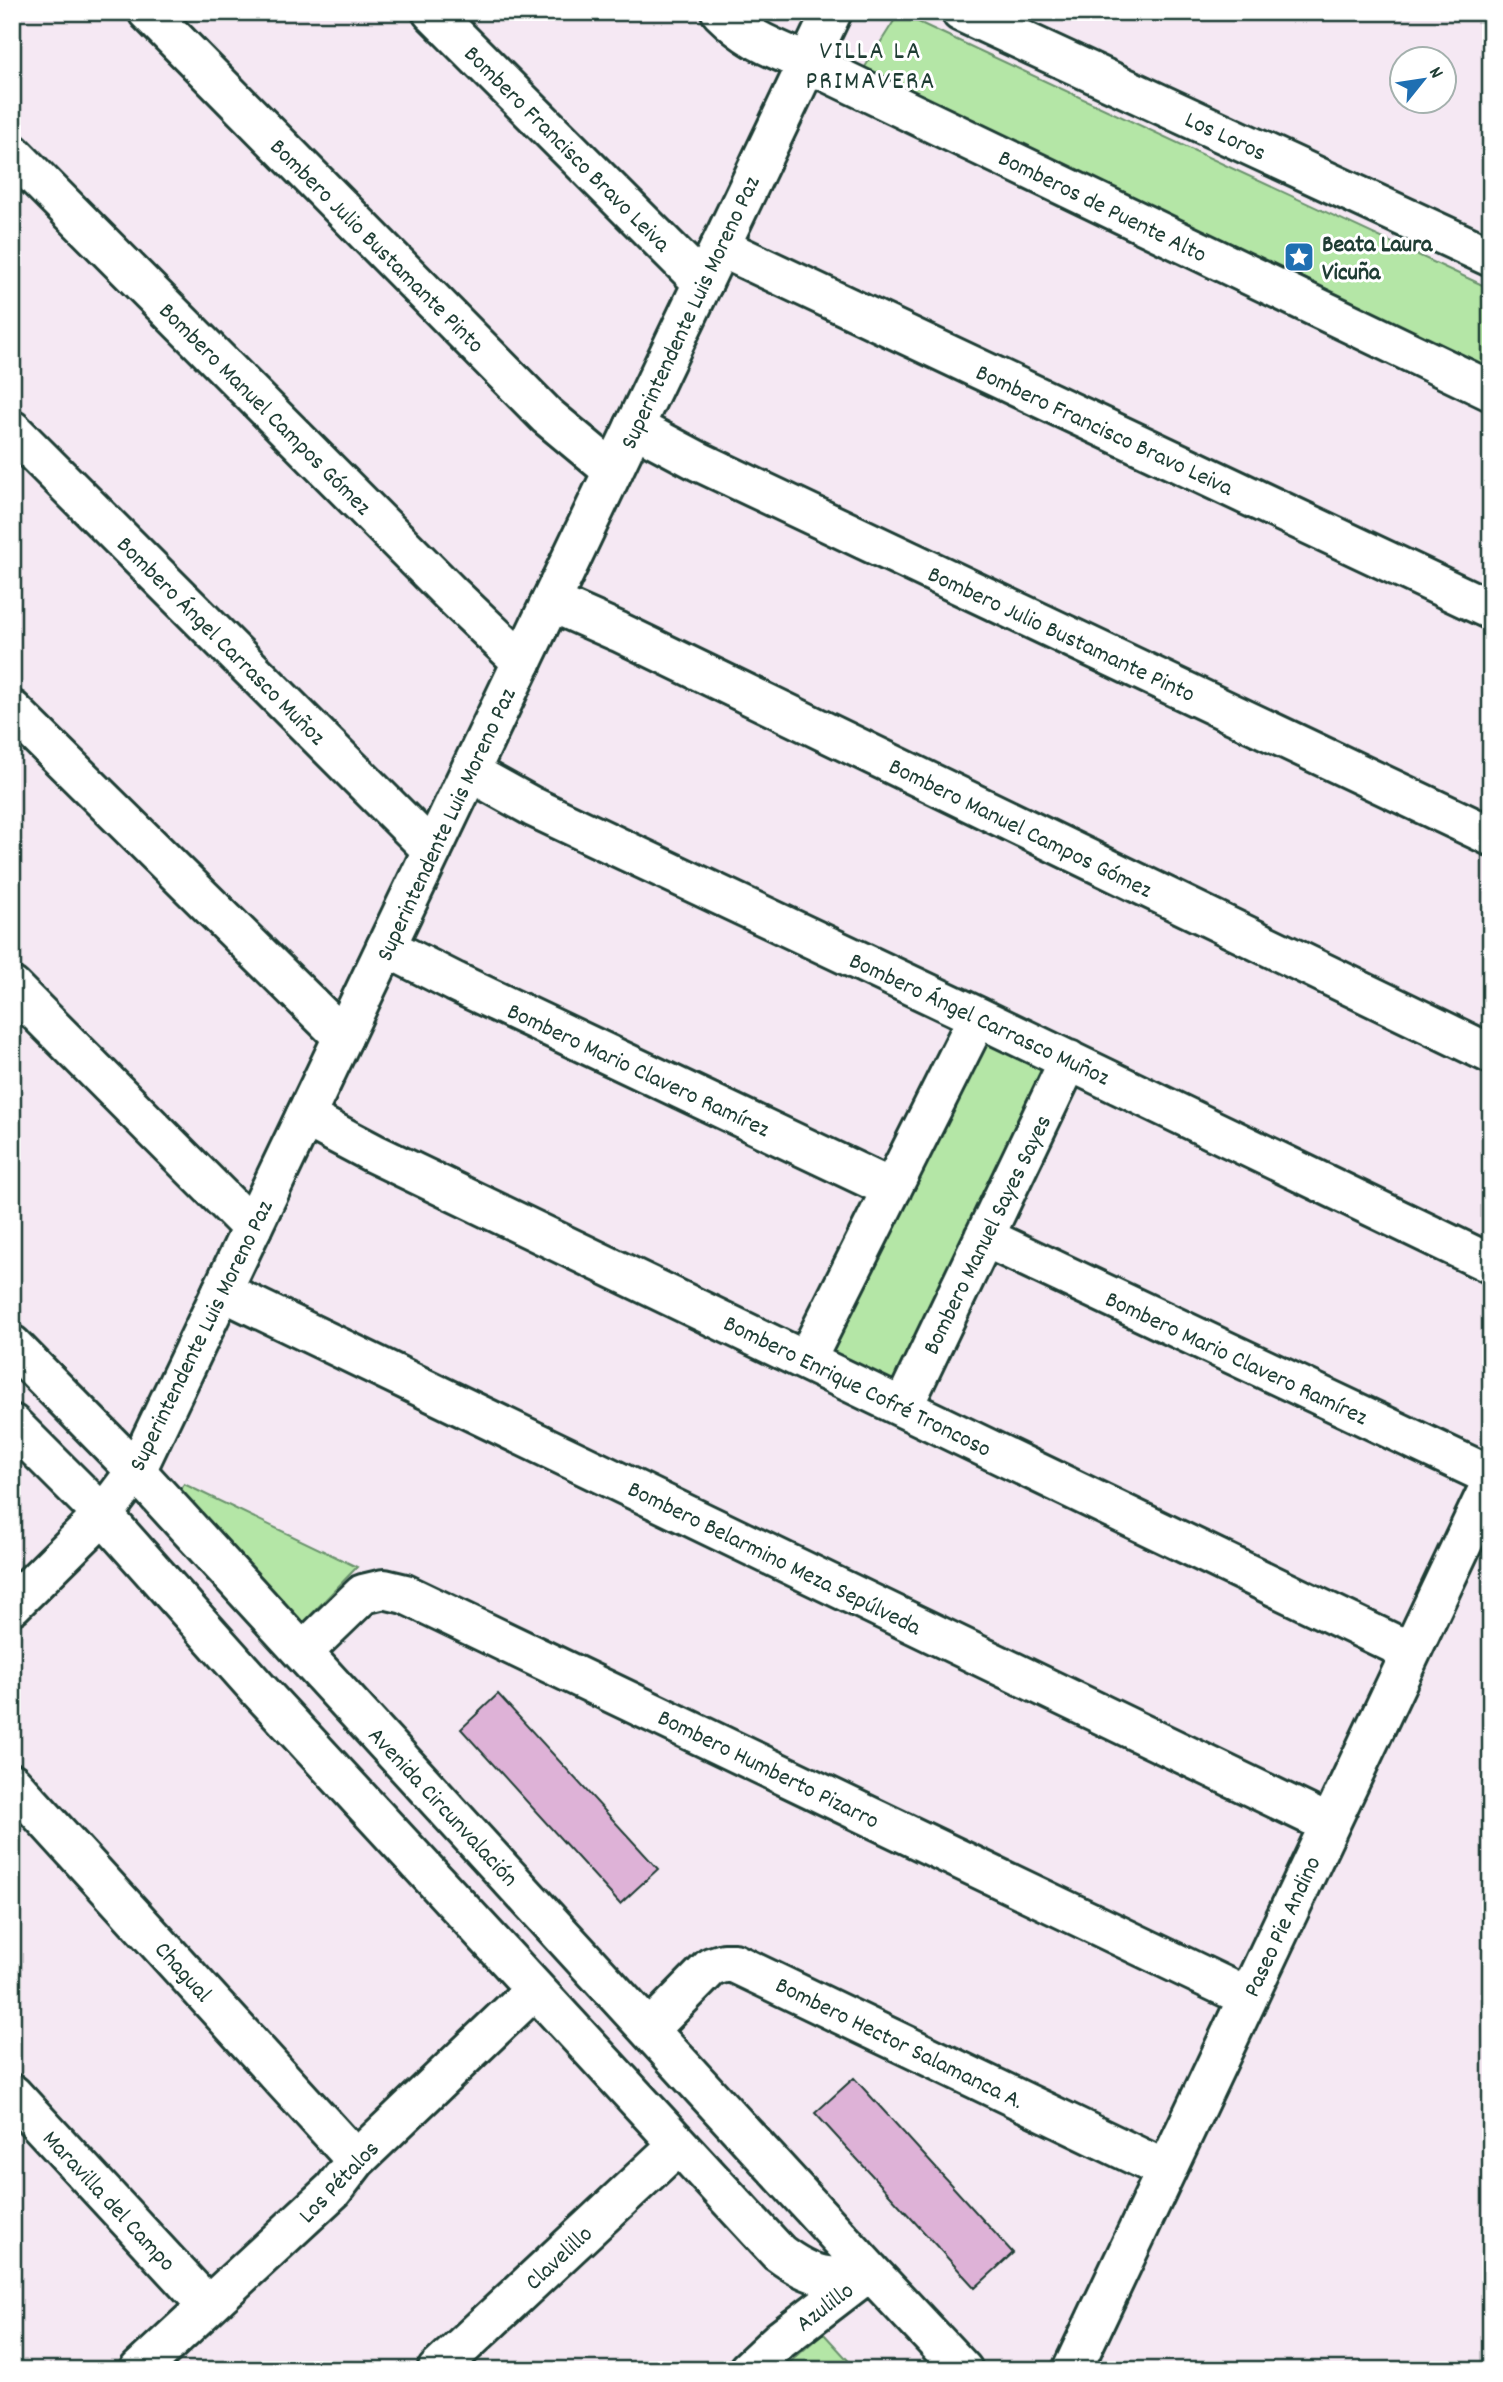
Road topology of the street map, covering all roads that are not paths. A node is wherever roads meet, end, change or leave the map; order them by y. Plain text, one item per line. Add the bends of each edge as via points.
1 (148, 12) edge
2 (432, 12) edge
3 (721, 12) edge
4 (832, 12) edge
5 (961, 12) edge
6 (808, 63) junction
7 (12, 153) edge
8 (720, 247) junction
9 (1491, 257) edge
10 (703, 283) junction
11 (1491, 391) edge
12 (634, 427) junction
13 (12, 430) edge
14 (613, 471) junction
15 (551, 602) junction
16 (1491, 610) edge
17 (522, 662) junction
18 (12, 710) edge
19 (470, 772) junction
20 (1491, 836) edge
21 (432, 850) junction
22 (386, 947) junction
23 (12, 987) edge
24 (978, 1017) junction
25 (344, 1037) junction
26 (1491, 1054) edge
27 (1069, 1060) junction
28 (305, 1117) junction
29 (892, 1189) junction
30 (253, 1228) junction
31 (984, 1237) junction
32 (1491, 1264) edge
33 (222, 1291) junction
34 (12, 1345) edge
35 (806, 1360) junction
36 (903, 1407) junction
37 (12, 1424) edge
38 (136, 1471) junction
39 (1491, 1476) edge
40 (1491, 1483) edge
41 (103, 1516) junction
42 (12, 1605) edge
43 (1411, 1652) junction
44 (303, 1653) junction
45 (12, 1783) edge
46 (1329, 1824) junction
47 (535, 1989) junction
48 (1247, 1997) junction
49 (649, 2030) junction
50 (12, 2094) edge
51 (678, 2145) junction
52 (356, 2160) junction
53 (1166, 2170) junction
54 (870, 2272) junction
55 (208, 2306) junction
56 (139, 2370) edge
57 (437, 2370) edge
58 (748, 2370) edge
59 (963, 2370) edge
60 (1072, 2370) edge

1 - 14 street, Bombero Julio Bustamante Pinto via 547,416
2 - 10 street, Bombero Francisco Bravo Leiva
3 - 6 street, Bomberos de Puente Alto via 749,37
4 - 6 street, Superintendente Luis Moreno Paz
5 - 9 street, Los Loros
6 - 8 street, Superintendente Luis Moreno Paz
6 - 11 street, Bomberos de Puente Alto
7 - 17 street, Bombero Manuel Campos Gómez
8 - 10 street, Superintendente Luis Moreno Paz
8 - 16 street, Bombero Francisco Bravo Leiva
10 - 12 street, Superintendente Luis Moreno Paz
12 - 14 street, Superintendente Luis Moreno Paz
12 - 20 street, Bombero Julio Bustamante Pinto
13 - 21 street, Bombero Ángel Carrasco Muñoz
14 - 15 street, Superintendente Luis Moreno Paz
15 - 17 street, Superintendente Luis Moreno Paz
15 - 26 street, Bombero Manuel Campos Gómez
17 - 19 street, Superintendente Luis Moreno Paz
18 - 25 street
19 - 21 street, Superintendente Luis Moreno Paz
19 - 24 street, Bombero Ángel Carrasco Muñoz via 533,807
21 - 22 street, Superintendente Luis Moreno Paz
22 - 25 street, Superintendente Luis Moreno Paz
22 - 29 street, Bombero Mario Clavero Ramírez
23 - 30 street
24 - 27 street, Bombero Ángel Carrasco Muñoz
24 - 29 street
25 - 28 street, Superintendente Luis Moreno Paz
27 - 31 street, Bombero Manuel Sayes Sayes
27 - 32 street, Bombero Ángel Carrasco Muñoz
28 - 30 street, Superintendente Luis Moreno Paz
28 - 35 street, Bombero Enrique Cofré Troncoso
29 - 35 street
30 - 33 street, Superintendente Luis Moreno Paz
31 - 36 street, Bombero Manuel Sayes Sayes
31 - 39 street, Bombero Mario Clavero Ramírez
33 - 38 street, Superintendente Luis Moreno Paz
33 - 46 street, Bombero Belarmino Meza Sepúlveda
34 - 38 street, Avenida Circunvalación
35 - 36 street, Bombero Enrique Cofré Troncoso
36 - 43 street, Bombero Enrique Cofré Troncoso
37 - 41 street
38 - 41 street, Superintendente Luis Moreno Paz
38 - 44 street, Avenida Circunvalación
40 - 43 street, Paseo Pie Andino
41 - 42 street, Superintendente Luis Moreno Paz
41 - 47 street
43 - 46 street, Paseo Pie Andino
44 - 48 street, Bombero Humberto Pizarro via 363,1594 384,1589 405,1594
44 - 49 street, Avenida Circunvalación
45 - 52 street, Chagual
46 - 48 street, Paseo Pie Andino
47 - 51 street
47 - 52 street, Los Pétalos
48 - 53 street, Paseo Pie Andino
49 - 53 street, Bombero Hector Salamanca A. via 711,1968 734,1963
49 - 54 street, Avenida Circunvalación
50 - 55 street, Maravilla del Campo
51 - 54 street via 779,2253 801,2269 835,2277
51 - 57 street, Clavelillo
52 - 55 street, Los Pétalos via 333,2190
53 - 60 street, Paseo Pie Andino
54 - 58 street, Azulillo
54 - 59 street, Avenida Circunvalación
55 - 56 street, Los Pétalos

